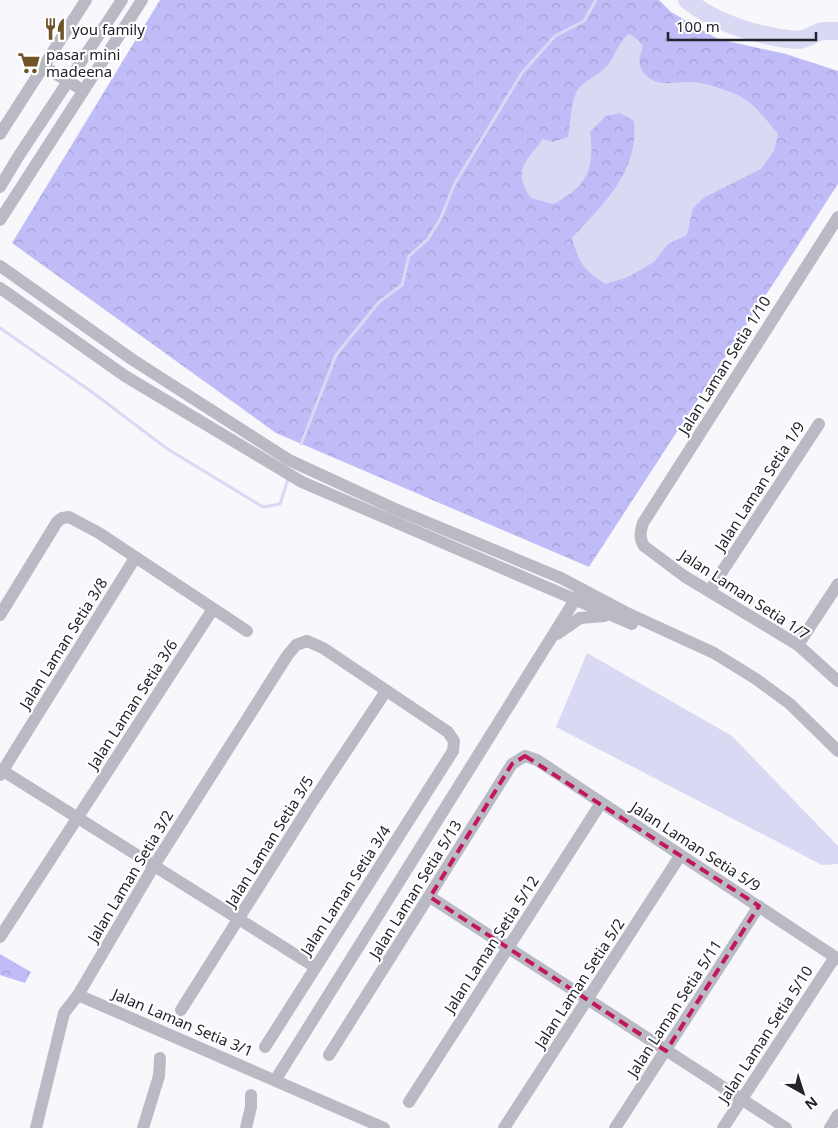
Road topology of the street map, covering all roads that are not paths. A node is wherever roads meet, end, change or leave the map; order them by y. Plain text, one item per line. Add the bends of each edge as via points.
1 (86, 0) edge
2 (122, 0) edge
3 (142, 0) edge
4 (42, 66) junction
5 (69, 82) junction
6 (82, 90) junction
7 (0, 134) edge
8 (0, 187) edge
9 (838, 217) edge
10 (0, 220) edge
11 (0, 256) edge
12 (5, 270) edge
13 (0, 290) edge
14 (819, 424) dead end
15 (640, 532) joint
16 (135, 558) junction
17 (838, 584) edge
18 (582, 589) junction
19 (710, 590) junction
20 (574, 601) junction
21 (212, 609) junction
22 (0, 614) edge
23 (614, 616) junction
24 (247, 631) dead end
25 (549, 642) junction
26 (798, 645) junction
27 (838, 680) edge
28 (386, 691) junction
29 (838, 751) edge
30 (537, 760) joint
31 (838, 760) edge
32 (1, 771) edge
33 (601, 803) junction
34 (80, 817) junction
35 (680, 856) junction
36 (155, 864) junction
37 (430, 897) junction
38 (759, 906) junction
39 (239, 917) junction
40 (0, 937) edge
41 (508, 947) junction
42 (836, 958) edge
43 (315, 966) junction
44 (78, 995) junction
45 (588, 1000) junction
46 (181, 1010) dead end
47 (264, 1047) dead end
48 (666, 1051) junction
49 (329, 1055) dead end
50 (160, 1058) dead end
51 (276, 1079) junction
52 (251, 1096) dead end
53 (742, 1101) junction
54 (409, 1102) dead end
55 (838, 1115) edge
56 (36, 1128) edge
57 (143, 1128) edge
58 (246, 1128) edge
59 (384, 1128) edge
60 (504, 1128) edge
61 (615, 1128) edge
62 (723, 1128) edge
63 (786, 1128) edge
64 (830, 1128) edge

1 - 4 street
2 - 5 street
3 - 6 street
4 - 5 street
4 - 7 street
5 - 6 street
5 - 8 street
6 - 10 street
9 - 15 street, Jalan Laman Setia 1/10
11 - 12 street
12 - 18 street via 133,360 289,460
13 - 20 street via 124,376 302,482
14 - 19 street, Jalan Laman Setia 1/9
15 - 19 street, Jalan Laman Setia 1/7 via 644,546 684,576
16 - 21 street
16 - 22 street via 92,529 69,517 62,518
16 - 32 street, Jalan Laman Setia 3/8
17 - 26 street
18 - 20 street
18 - 29 street via 714,653 756,679 790,704
19 - 26 street, Jalan Laman Setia 1/7
20 - 23 street
20 - 25 street
21 - 24 street
21 - 34 street, Jalan Laman Setia 3/6
23 - 25 street via 580,618
23 - 31 street via 711,659 752,684 786,710
25 - 51 street
26 - 27 street, Jalan Laman Setia 1/7
28 - 36 street, Jalan Laman Setia 3/2 via 323,648 307,641 296,645
28 - 39 street, Jalan Laman Setia 3/5
28 - 43 street, Jalan Laman Setia 3/4 via 448,732 454,741 453,751
30 - 33 street, Jalan Laman Setia 5/9
30 - 37 street, Jalan Laman Setia 5/13 via 525,756 512,764
32 - 34 street
33 - 35 street, Jalan Laman Setia 5/9
33 - 41 street, Jalan Laman Setia 5/12
34 - 36 street
34 - 40 street, Jalan Laman Setia 3/6
35 - 38 street, Jalan Laman Setia 5/9
35 - 45 street, Jalan Laman Setia 5/2
36 - 39 street
36 - 44 street, Jalan Laman Setia 3/2
37 - 41 street
37 - 49 street, Jalan Laman Setia 5/13
38 - 42 street, Jalan Laman Setia 5/9
38 - 48 street, Jalan Laman Setia 5/11
39 - 43 street
39 - 46 street, Jalan Laman Setia 3/5
41 - 45 street
41 - 54 street, Jalan Laman Setia 5/12
42 - 53 street, Jalan Laman Setia 5/10
43 - 47 street, Jalan Laman Setia 3/4
44 - 51 street, Jalan Laman Setia 3/1
44 - 56 street, Jalan Laman Setia 3/2 via 64,1013
45 - 48 street
45 - 60 street, Jalan Laman Setia 5/2
48 - 53 street
48 - 61 street, Jalan Laman Setia 5/11
50 - 57 street via 159,1076
51 - 59 street, Jalan Laman Setia 3/1
52 - 58 street
53 - 62 street, Jalan Laman Setia 5/10
53 - 63 street
55 - 64 street

